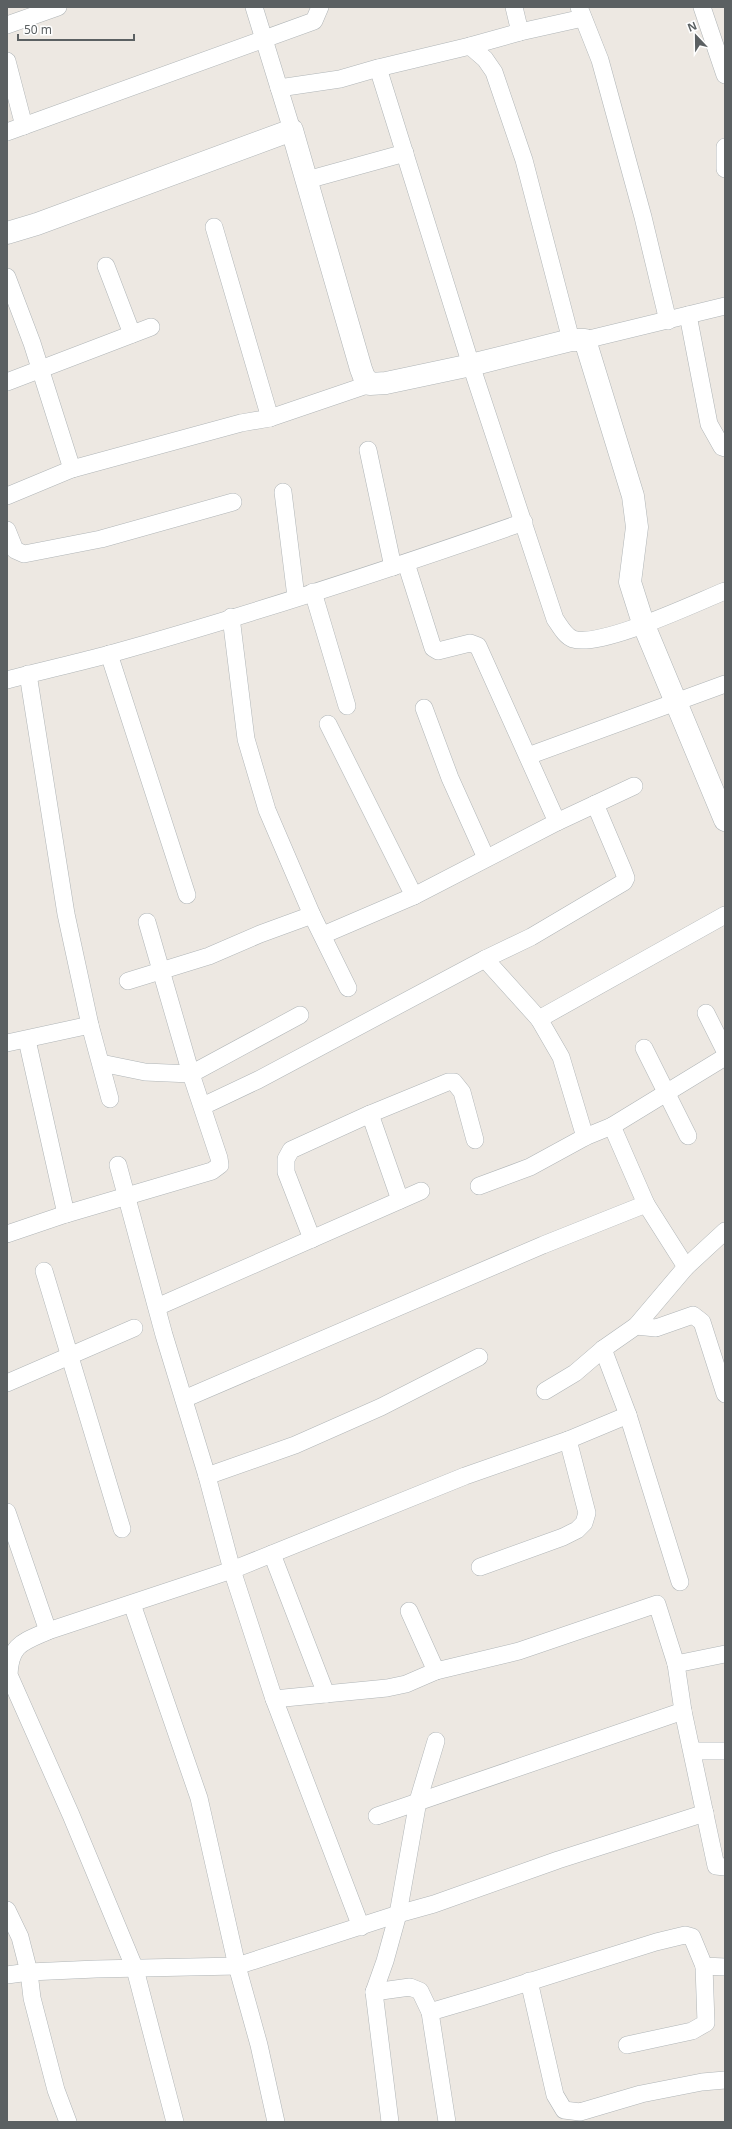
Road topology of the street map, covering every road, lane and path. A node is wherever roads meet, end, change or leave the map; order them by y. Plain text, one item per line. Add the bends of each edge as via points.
1 (58, 7) edge
2 (254, 7) edge
3 (320, 7) edge
4 (514, 7) edge
5 (702, 7) edge
6 (581, 12) edge
7 (7, 25) edge
8 (520, 32) junction
9 (265, 39) junction
10 (470, 46) junction
11 (7, 61) edge
12 (378, 68) junction
13 (725, 75) edge
14 (279, 88) junction
15 (24, 126) junction
16 (292, 130) junction
17 (7, 132) edge
18 (725, 147) edge
19 (405, 153) junction
20 (725, 169) edge
21 (307, 180) junction
22 (214, 227) dead end
23 (7, 233) edge
24 (106, 266) dead end
25 (7, 277) edge
26 (725, 306) edge
27 (688, 315) junction
28 (668, 321) junction
29 (151, 327) dead end
30 (132, 334) junction
31 (578, 340) junction
32 (471, 365) junction
33 (40, 370) junction
34 (7, 382) edge
35 (370, 384) junction
36 (270, 418) junction
37 (725, 448) edge
38 (368, 450) dead end
39 (72, 470) junction
40 (283, 492) dead end
41 (7, 496) edge
42 (233, 502) dead end
43 (524, 522) junction
44 (7, 530) edge
45 (400, 565) junction
46 (725, 591) edge
47 (313, 592) junction
48 (296, 597) junction
49 (232, 617) junction
50 (643, 623) junction
51 (109, 654) junction
52 (28, 674) junction
53 (7, 680) edge
54 (725, 684) edge
55 (676, 703) junction
56 (347, 706) dead end
57 (424, 708) dead end
58 (328, 724) dead end
59 (528, 756) junction
60 (634, 786) dead end
61 (595, 804) junction
62 (725, 820) edge
63 (557, 822) junction
64 (486, 858) junction
65 (187, 895) dead end
66 (414, 896) junction
67 (312, 915) junction
68 (725, 916) edge
69 (147, 922) dead end
70 (323, 935) junction
71 (485, 959) junction
72 (163, 971) junction
73 (128, 981) dead end
74 (348, 988) dead end
75 (706, 1012) dead end
76 (300, 1016) dead end
77 (539, 1019) junction
78 (90, 1025) junction
79 (27, 1040) junction
80 (7, 1044) edge
81 (644, 1048) dead end
82 (725, 1051) edge
83 (725, 1057) edge
84 (101, 1063) junction
85 (191, 1074) junction
86 (665, 1092) junction
87 (110, 1099) dead end
88 (203, 1106) junction
89 (370, 1114) junction
90 (612, 1126) junction
91 (688, 1136) dead end
92 (585, 1138) junction
93 (476, 1140) dead end
94 (118, 1165) dead end
95 (479, 1186) dead end
96 (421, 1191) dead end
97 (127, 1196) junction
98 (400, 1200) junction
99 (646, 1204) junction
100 (66, 1214) junction
101 (725, 1231) edge
102 (7, 1234) edge
103 (312, 1239) junction
104 (686, 1266) junction
105 (44, 1271) dead end
106 (157, 1307) junction
107 (636, 1326) junction
108 (134, 1328) dead end
109 (603, 1349) junction
110 (70, 1354) junction
111 (479, 1357) dead end
112 (7, 1383) edge
113 (545, 1391) dead end
114 (725, 1394) edge
115 (184, 1399) junction
116 (628, 1415) junction
117 (568, 1440) junction
118 (207, 1476) junction
119 (7, 1512) edge
120 (122, 1529) dead end
121 (272, 1554) junction
122 (480, 1567) dead end
123 (232, 1570) junction
124 (680, 1582) dead end
125 (132, 1604) junction
126 (409, 1611) dead end
127 (48, 1631) junction
128 (725, 1654) edge
129 (676, 1664) junction
130 (436, 1671) junction
131 (326, 1694) junction
132 (274, 1698) junction
133 (684, 1711) junction
134 (436, 1741) dead end
135 (693, 1751) junction
136 (725, 1751) edge
137 (418, 1801) junction
138 (705, 1813) junction
139 (377, 1816) dead end
140 (725, 1867) edge
141 (7, 1910) edge
142 (398, 1914) junction
143 (361, 1927) junction
144 (237, 1966) junction
145 (704, 1966) junction
146 (725, 1967) edge
147 (135, 1969) junction
148 (29, 1972) junction
149 (7, 1975) edge
150 (529, 1981) junction
151 (374, 1992) junction
152 (430, 2012) junction
153 (627, 2045) dead end
154 (725, 2080) edge
155 (68, 2122) edge
156 (175, 2122) edge
157 (276, 2122) edge
158 (390, 2122) edge
159 (447, 2122) edge

1 - 7 street
2 - 9 street
3 - 9 street via 314,21
4 - 8 street
5 - 13 street
6 - 8 street
6 - 28 street via 600,60 643,217
8 - 10 street
9 - 14 street
9 - 15 street
10 - 12 street
10 - 31 street via 485,59 494,72 524,160
11 - 15 street
12 - 14 street via 340,79
12 - 19 street
14 - 16 street
15 - 17 street
16 - 21 street
16 - 23 street
18 - 20 street
19 - 21 street
19 - 32 street
21 - 35 street via 361,369 364,378
22 - 36 street
24 - 30 street
25 - 33 street
26 - 27 street
27 - 28 street
27 - 37 street via 709,424
28 - 31 street
29 - 30 street
30 - 33 street
31 - 32 street
31 - 50 street via 633,496 637,527 630,582
32 - 35 street
32 - 43 street
33 - 34 street
33 - 39 street
35 - 36 street
36 - 39 street via 242,423
38 - 45 street
39 - 41 street
40 - 48 street
42 - 44 street via 101,539 24,554 15,550
43 - 45 street
43 - 50 street via 555,619 568,636 575,639 590,639 617,634
45 - 47 street
45 - 59 street via 433,648 438,651 470,643 478,646
46 - 50 street
47 - 48 street
47 - 56 street
48 - 49 street
49 - 51 street
49 - 67 street via 246,739 267,810
50 - 55 street
51 - 52 street
51 - 65 street
52 - 53 street
52 - 78 street via 66,914
54 - 55 street
55 - 59 street
55 - 62 street
57 - 64 street via 450,778
58 - 66 street
59 - 63 street
60 - 61 street
61 - 63 street
61 - 71 street via 626,878 624,882 538,933
63 - 64 street
64 - 66 street
66 - 70 street
67 - 70 street
67 - 72 street via 209,956
68 - 77 street
69 - 72 street
70 - 74 street
71 - 77 street
71 - 88 street via 258,1080
72 - 73 street
72 - 85 street
75 - 82 street
76 - 85 street
77 - 92 street via 561,1057
78 - 79 street
78 - 84 street
79 - 80 street
79 - 100 street
81 - 86 street
83 - 86 street
84 - 85 street via 145,1072
84 - 87 street
85 - 88 street
86 - 90 street
86 - 91 street
88 - 97 street via 220,1165 212,1171
89 - 93 street via 437,1085 454,1082 462,1092
89 - 98 street
89 - 103 street via 292,1150 288,1155 286,1172
90 - 92 street
90 - 99 street
92 - 95 street via 530,1167
94 - 97 street
96 - 98 street
97 - 100 street
97 - 106 street
98 - 103 street
99 - 104 street
99 - 115 street via 543,1245
100 - 102 street
101 - 104 street
103 - 106 street
104 - 107 street
105 - 110 street
106 - 115 street
107 - 109 street
107 - 114 street via 656,1328 693,1315 698,1318 702,1322
108 - 110 street
109 - 113 street via 575,1373
109 - 116 street
110 - 112 street
110 - 120 street
111 - 118 street via 381,1407 296,1445
115 - 118 street
116 - 117 street
116 - 124 street
117 - 121 street via 465,1476
117 - 122 street via 587,1513 584,1523 563,1537
118 - 123 street
119 - 127 street
121 - 123 street
121 - 131 street
123 - 125 street
123 - 132 street
125 - 127 street
125 - 144 street via 199,1798
126 - 130 street
127 - 147 street via 22,1642 14,1651 9,1675
128 - 129 street
129 - 130 street via 657,1604 519,1651
129 - 133 street
130 - 131 street via 406,1684 387,1688
131 - 132 street
132 - 143 street
133 - 135 street
133 - 137 street
134 - 137 street
135 - 136 street
135 - 138 street
137 - 139 street
137 - 142 street
138 - 140 street via 716,1866
138 - 142 street
141 - 148 street via 20,1937
142 - 143 street
142 - 151 street
143 - 144 street
144 - 147 street
144 - 157 street via 259,2045
145 - 146 street
145 - 150 street via 692,1937 685,1935
145 - 153 street via 706,2023 692,2031
147 - 148 street
147 - 156 street
148 - 149 street
148 - 155 street via 34,2005 56,2090
150 - 152 street
150 - 154 street via 555,2095 564,2110 580,2112 641,2094
151 - 152 street via 416,1988
151 - 158 street
152 - 159 street

